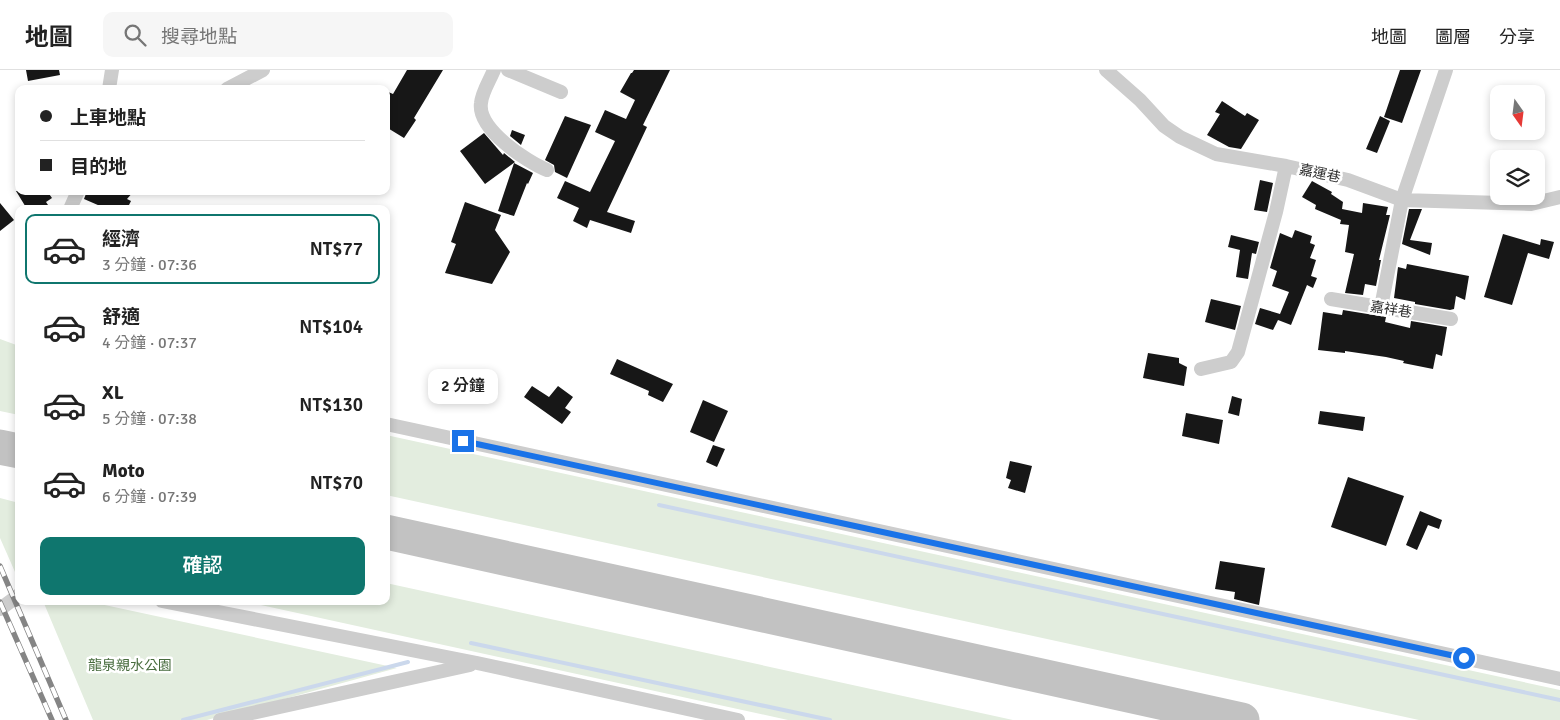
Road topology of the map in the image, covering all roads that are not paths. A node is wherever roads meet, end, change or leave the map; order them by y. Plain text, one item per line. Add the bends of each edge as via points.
1 (112, 70) edge
2 (263, 70) edge
3 (494, 70) edge
4 (508, 70) edge
5 (1106, 70) edge
6 (1446, 70) edge
7 (110, 85) edge
8 (235, 85) edge
9 (561, 92) dead end
10 (1286, 166) junction
11 (547, 170) dead end
12 (1560, 197) edge
13 (1402, 200) junction
14 (1331, 299) dead end
15 (1381, 307) junction
16 (1451, 319) dead end
17 (1201, 369) dead end
18 (390, 425) edge
19 (15, 599) edge
20 (182, 605) edge
21 (0, 609) edge
22 (477, 663) junction
23 (1560, 679) edge
24 (220, 720) edge
25 (738, 720) edge

1 - 7 street
2 - 8 street
3 - 11 street via 481,103 482,114 493,132 512,150
4 - 9 street
5 - 10 street, 嘉運巷 via 1164,126 1180,137 1216,154
6 - 13 street
10 - 13 street, 嘉運巷 via 1348,180
10 - 17 street via 1238,352 1231,362
12 - 13 street, 嘉運巷 via 1531,204
13 - 15 street
14 - 15 street, 嘉祥巷
15 - 16 street, 嘉祥巷
18 - 23 street
19 - 21 street
20 - 22 street
22 - 24 street
22 - 25 street

